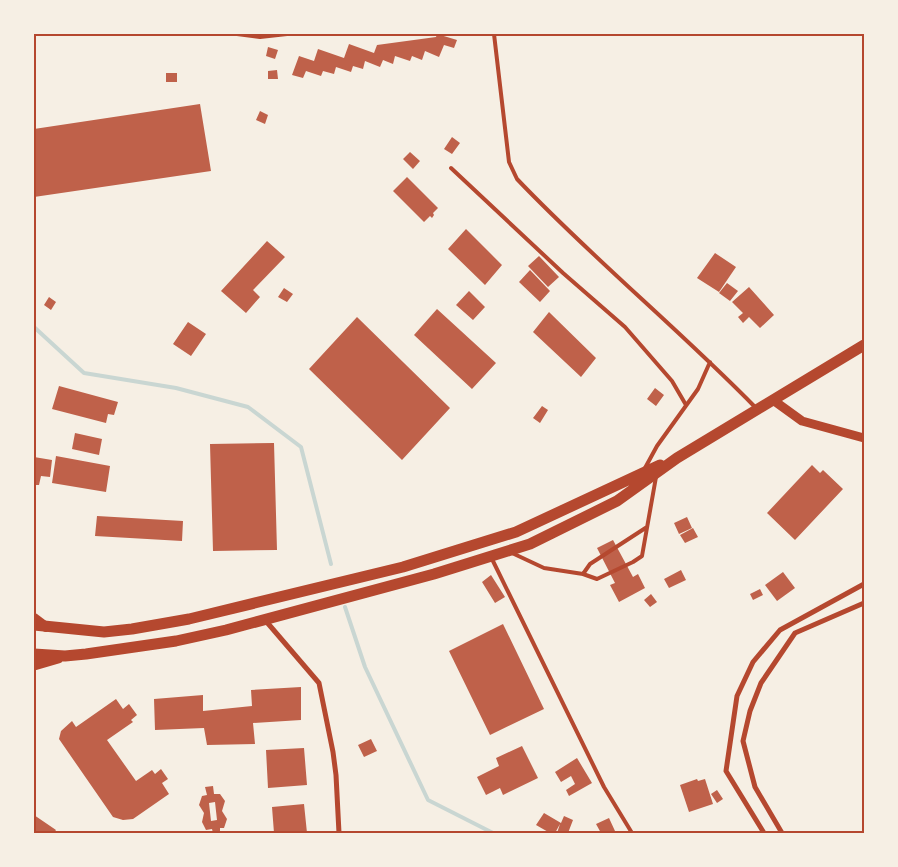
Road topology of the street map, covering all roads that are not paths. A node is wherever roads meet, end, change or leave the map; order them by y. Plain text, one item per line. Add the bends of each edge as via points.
1 (237, 34) edge
2 (287, 34) edge
3 (494, 34) edge
4 (451, 168) dead end
5 (864, 346) edge
6 (710, 362) junction
7 (773, 400) junction
8 (686, 405) junction
9 (758, 409) junction
10 (864, 438) edge
11 (678, 458) junction
12 (643, 472) junction
13 (656, 473) junction
14 (647, 527) junction
15 (507, 551) junction
16 (490, 555) junction
17 (583, 574) junction
18 (864, 584) edge
19 (864, 603) edge
20 (34, 618) edge
21 (265, 620) junction
22 (34, 625) edge
23 (46, 627) junction
24 (34, 654) edge
25 (65, 656) junction
26 (34, 665) edge
27 (339, 833) edge
28 (632, 833) edge
29 (764, 833) edge
30 (782, 833) edge

1 - 2 lane via 260,38
3 - 6 lane via 509,162 517,179
4 - 8 lane via 562,273 625,327 672,381
5 - 7 main road
6 - 8 lane via 698,389
6 - 9 lane
7 - 9 main road
7 - 10 street via 802,421
8 - 12 lane
9 - 11 main road
11 - 12 main road
11 - 13 main road
12 - 23 main road via 516,532 403,567 170,622 104,632
13 - 14 lane
13 - 15 main road via 617,501 530,544
14 - 17 lane via 590,564
14 - 17 lane via 642,556 597,579
15 - 16 main road
15 - 17 lane via 544,568
16 - 21 main road via 434,574
16 - 28 lane via 604,786
18 - 29 street via 780,630 752,662 737,696 726,771
19 - 30 street via 795,633 761,683 750,710 743,741 755,787
20 - 23 main road
21 - 25 main road via 176,641
21 - 27 street via 319,683 333,752
22 - 23 main road
24 - 25 main road
25 - 26 main road

